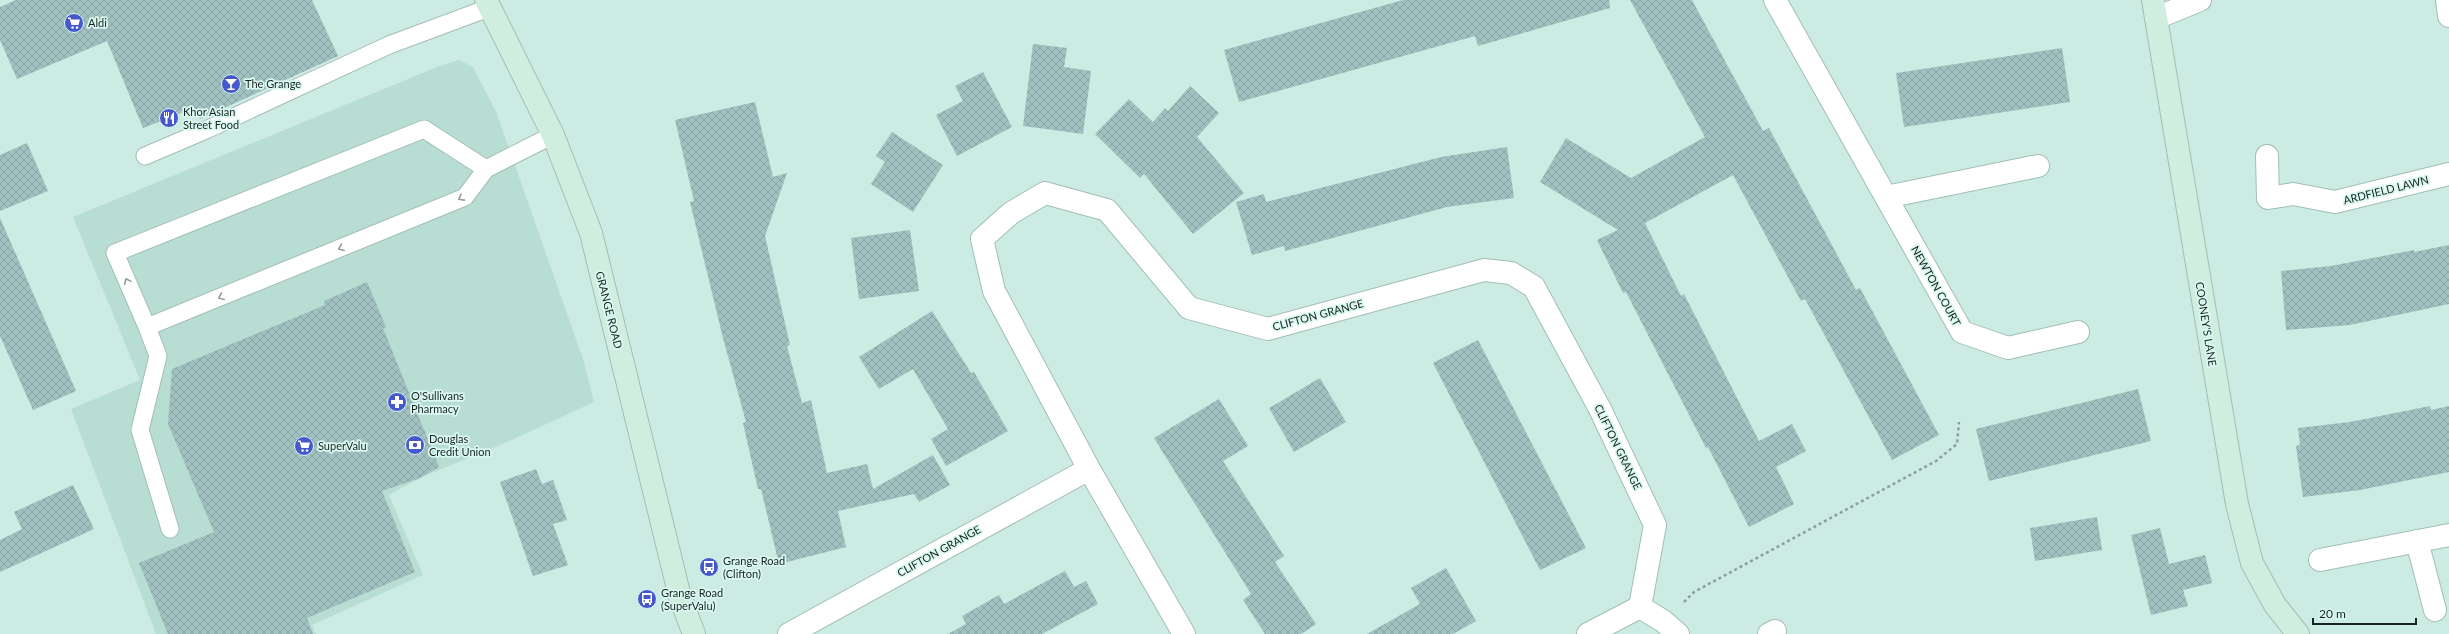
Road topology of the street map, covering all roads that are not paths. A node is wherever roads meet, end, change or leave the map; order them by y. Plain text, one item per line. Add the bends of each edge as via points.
1 (1775, 0) edge
2 (2200, 0) edge
3 (2447, 0) edge
4 (489, 4) edge
5 (2155, 9) edge
6 (2449, 16) edge
7 (553, 135) junction
8 (145, 156) dead end
9 (2266, 156) dead end
10 (2038, 166) dead end
11 (486, 169) junction
12 (2449, 174) edge
13 (1886, 196) junction
14 (147, 327) junction
15 (2078, 332) dead end
16 (1089, 469) junction
17 (170, 529) dead end
18 (2449, 535) edge
19 (2417, 541) junction
20 (2320, 560) dead end
21 (1640, 607) junction
22 (2435, 610) dead end
23 (1671, 627) edge
24 (694, 634) edge
25 (789, 634) edge
26 (1184, 634) edge
27 (1588, 634) edge
28 (2298, 634) edge

1 - 13 street, NEWTON COURT
2 - 5 street
3 - 6 street
4 - 7 main road, GRANGE ROAD
4 - 8 lane via 389,45
5 - 28 main road, COONEY'S LANE via 2237,504 2252,563 2274,604
7 - 11 lane
7 - 24 main road, GRANGE ROAD via 591,233 680,597
9 - 12 street, ARDFIELD LAWN via 2268,198 2293,194 2335,202
10 - 13 street
11 -> 14 lane via 465,197
14 -> 11 lane via 115,253 424,129
13 - 15 street, NEWTON COURT via 1962,332 2008,348
14 - 17 lane via 158,356 140,430
16 - 21 street, CLIFTON GRANGE via 994,291 982,239 1011,213 1045,193 1107,210 1189,308 1268,329 1484,270 1511,273 1534,287 1600,409 1655,525
16 - 25 street, CLIFTON GRANGE
16 - 26 street, CLIFTON GRANGE
18 - 19 street
19 - 20 street
19 - 22 street
21 - 23 street
21 - 27 street

